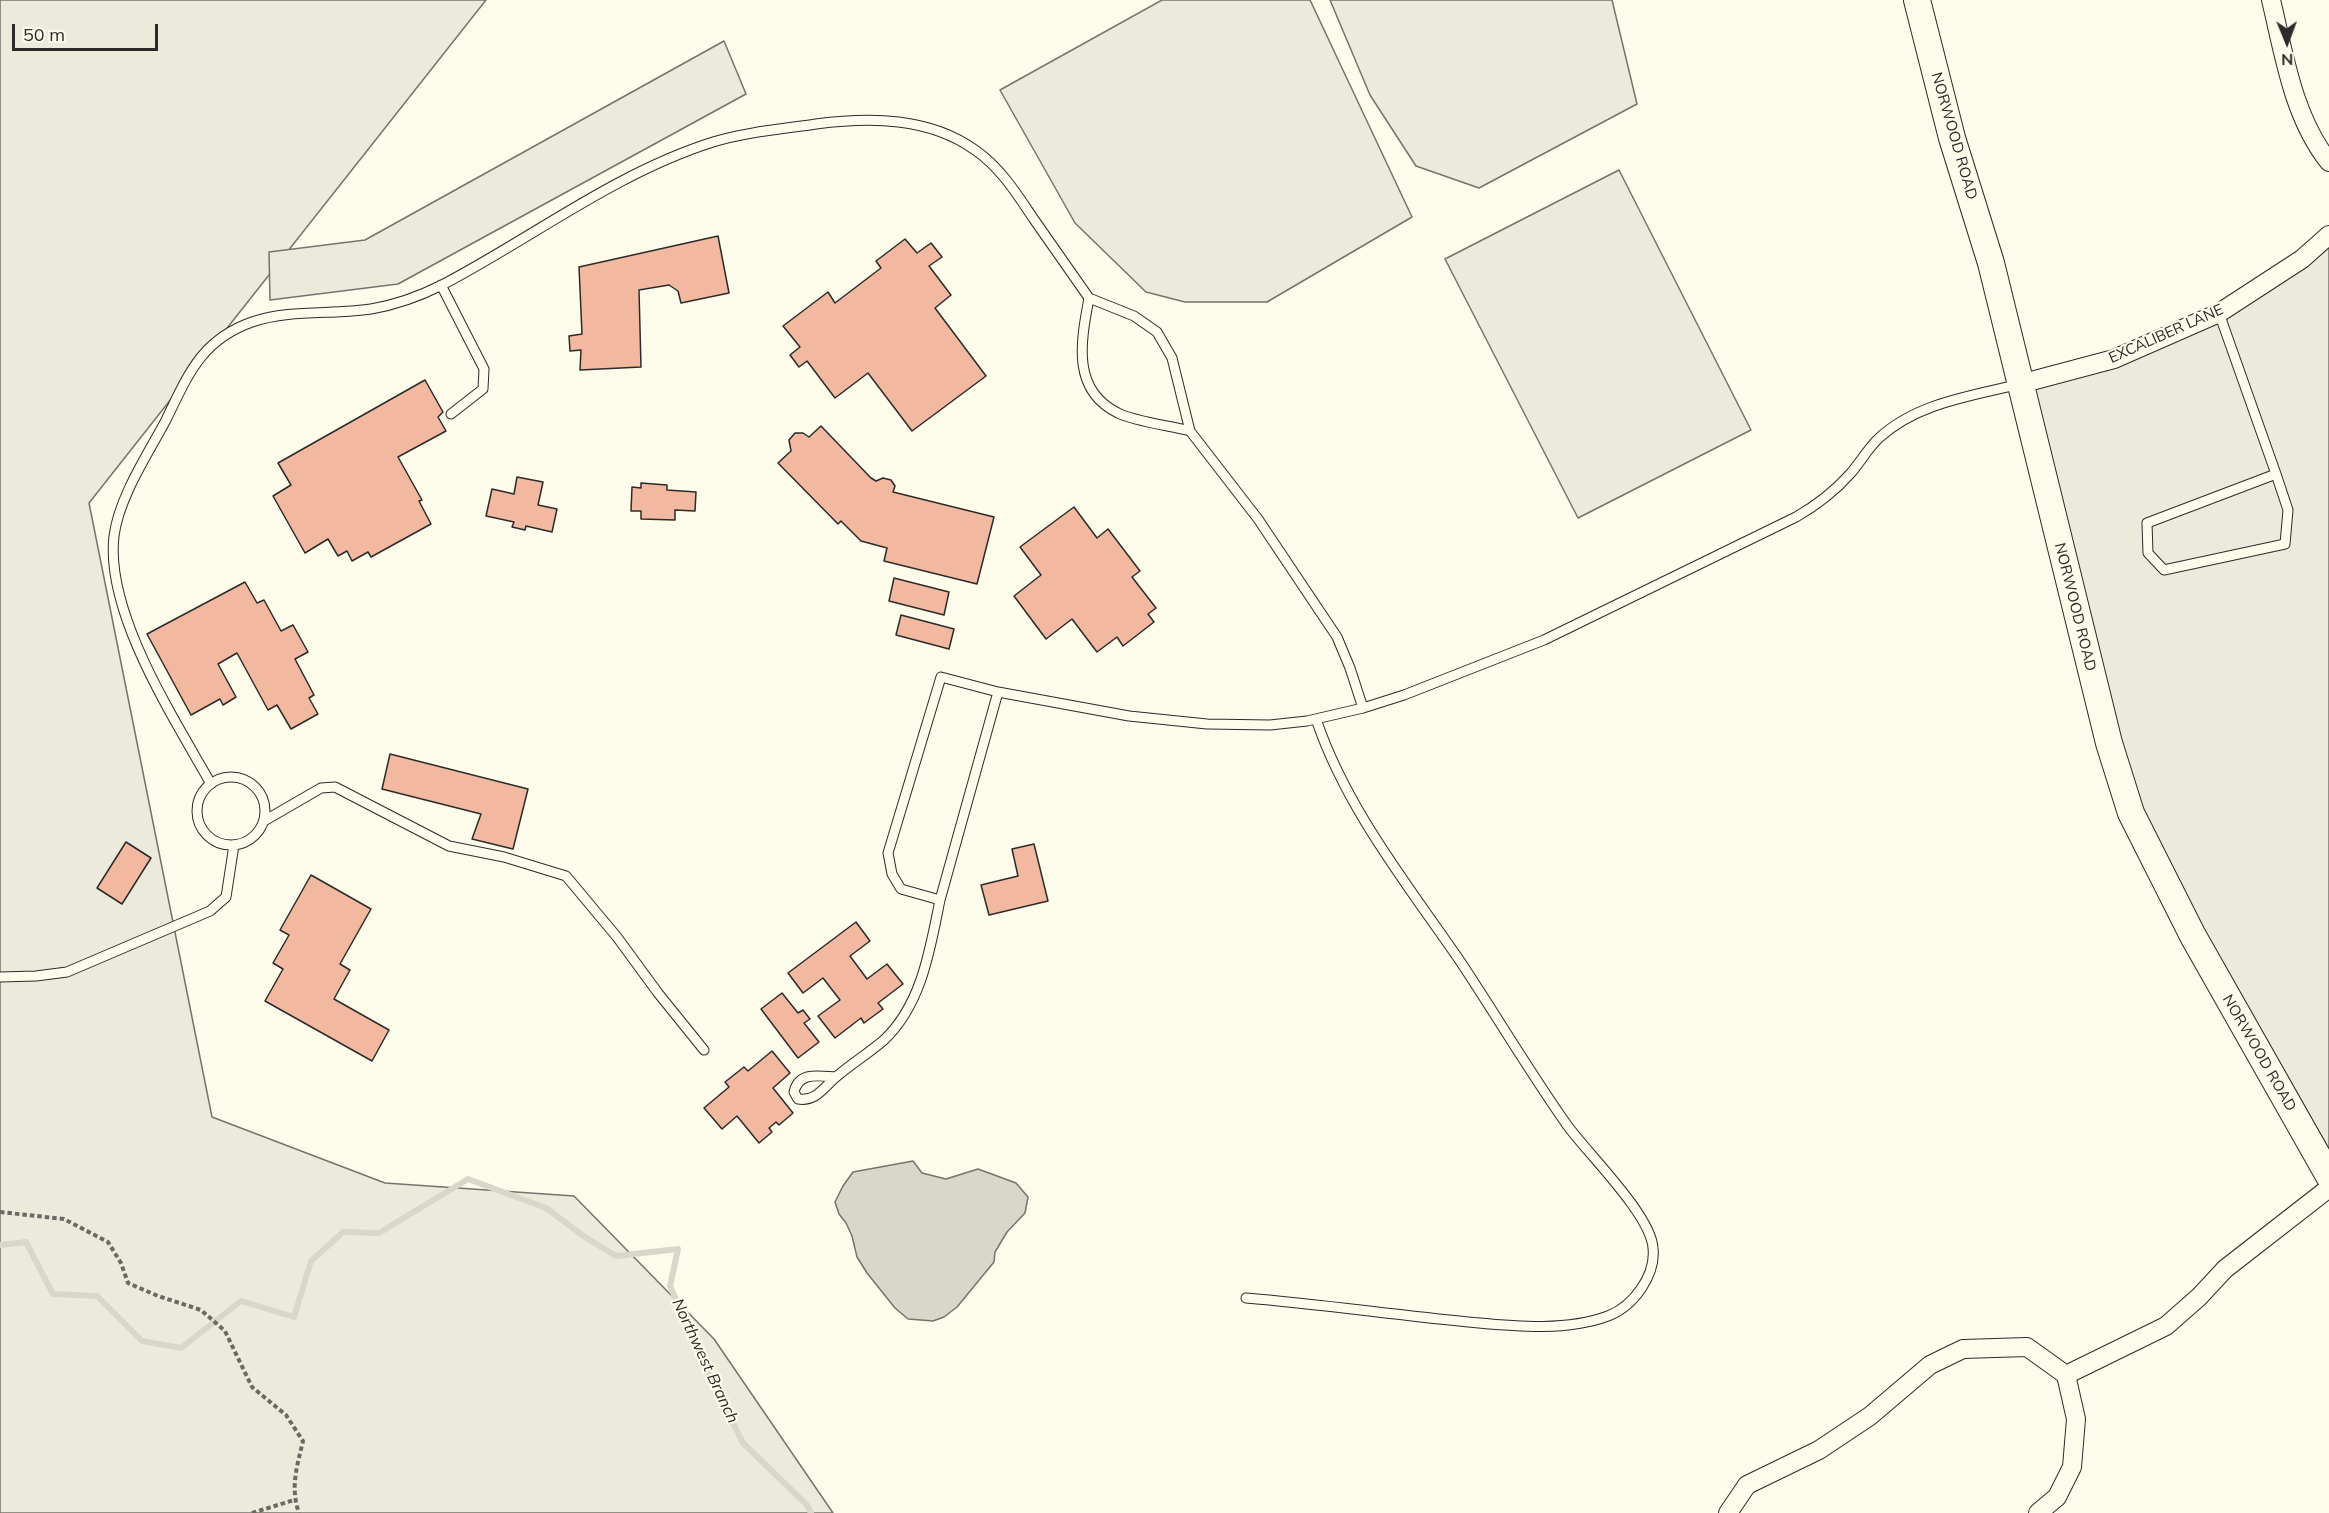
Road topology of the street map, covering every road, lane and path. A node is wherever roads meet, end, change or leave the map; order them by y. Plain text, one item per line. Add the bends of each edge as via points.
1 (1917, 0) edge
2 (2271, 0) edge
3 (2329, 162) edge
4 (2329, 235) edge
5 (441, 285) junction
6 (1089, 298) junction
7 (2219, 313) junction
8 (2020, 384) junction
9 (451, 414) dead end
10 (1190, 431) junction
11 (2276, 474) junction
12 (998, 692) junction
13 (1363, 708) junction
14 (1316, 719) junction
15 (211, 784) junction
16 (264, 821) junction
17 (234, 845) junction
18 (940, 900) junction
19 (0, 977) edge
20 (704, 1050) dead end
21 (836, 1077) dead end
22 (2329, 1176) edge
23 (2329, 1188) edge
24 (0, 1212) edge
25 (1246, 1298) dead end
26 (2066, 1375) junction
27 (295, 1500) junction
28 (252, 1513) edge
29 (299, 1513) edge
30 (1728, 1513) edge
31 (2038, 1513) edge

1 - 8 main road, NORWOOD ROAD via 1952,138 1991,263
2 - 3 street via 2296,99
4 - 7 street, EXCALIBER LANE via 2302,259
5 - 6 lane via 628,177 683,154 764,131 875,119 912,123 976,150 1008,182
5 - 9 lane via 484,369 483,389
5 - 15 lane via 408,300 372,309 283,315 253,321 228,333 203,352 186,379 125,500 114,535 120,594 138,652
6 - 10 lane via 1134,315 1157,332 1172,358
6 - 10 lane via 1081,340 1085,380 1098,399 1119,414
7 - 8 street, EXCALIBER LANE via 2114,359
7 - 11 lane
8 - 13 lane via 1928,407 1900,421 1877,439 1825,500 1796,517 1544,640
8 - 22 main road, NORWOOD ROAD via 2109,743 2131,813 2193,936
10 - 13 lane via 1258,519 1337,637
11 - 11 lane via 2147,523 2148,553 2164,570 2285,544 2288,510
12 - 14 lane via 1129,716 1207,724 1270,725
12 - 18 lane
12 - 18 lane via 941,676 888,853 892,874 901,889
13 - 14 lane
14 - 25 lane via 1328,753 1359,811 1530,1073 1646,1226 1653,1247 1652,1270 1636,1296 1611,1315 1580,1324 1516,1326
15 - 16 lane via 234,777 251,783 260,791 265,805
15 - 17 lane via 198,802 200,825 215,841
16 - 17 lane via 254,837
16 - 20 lane via 321,788 335,787 449,846 504,857 566,876
17 - 19 lane via 226,897 210,911 67,972
18 - 21 lane via 928,956 904,1016 884,1040
23 - 26 street via 2224,1269 2166,1326
24 - 27 path via 64,1219 108,1242 128,1283 204,1314 225,1331 252,1387 286,1415 303,1441 294,1475
26 - 30 street via 2027,1347 1964,1348 1930,1365 1870,1416 1819,1450 1747,1485
26 - 31 street via 2076,1419 2072,1467 2057,1497
27 - 28 path
27 - 29 path

